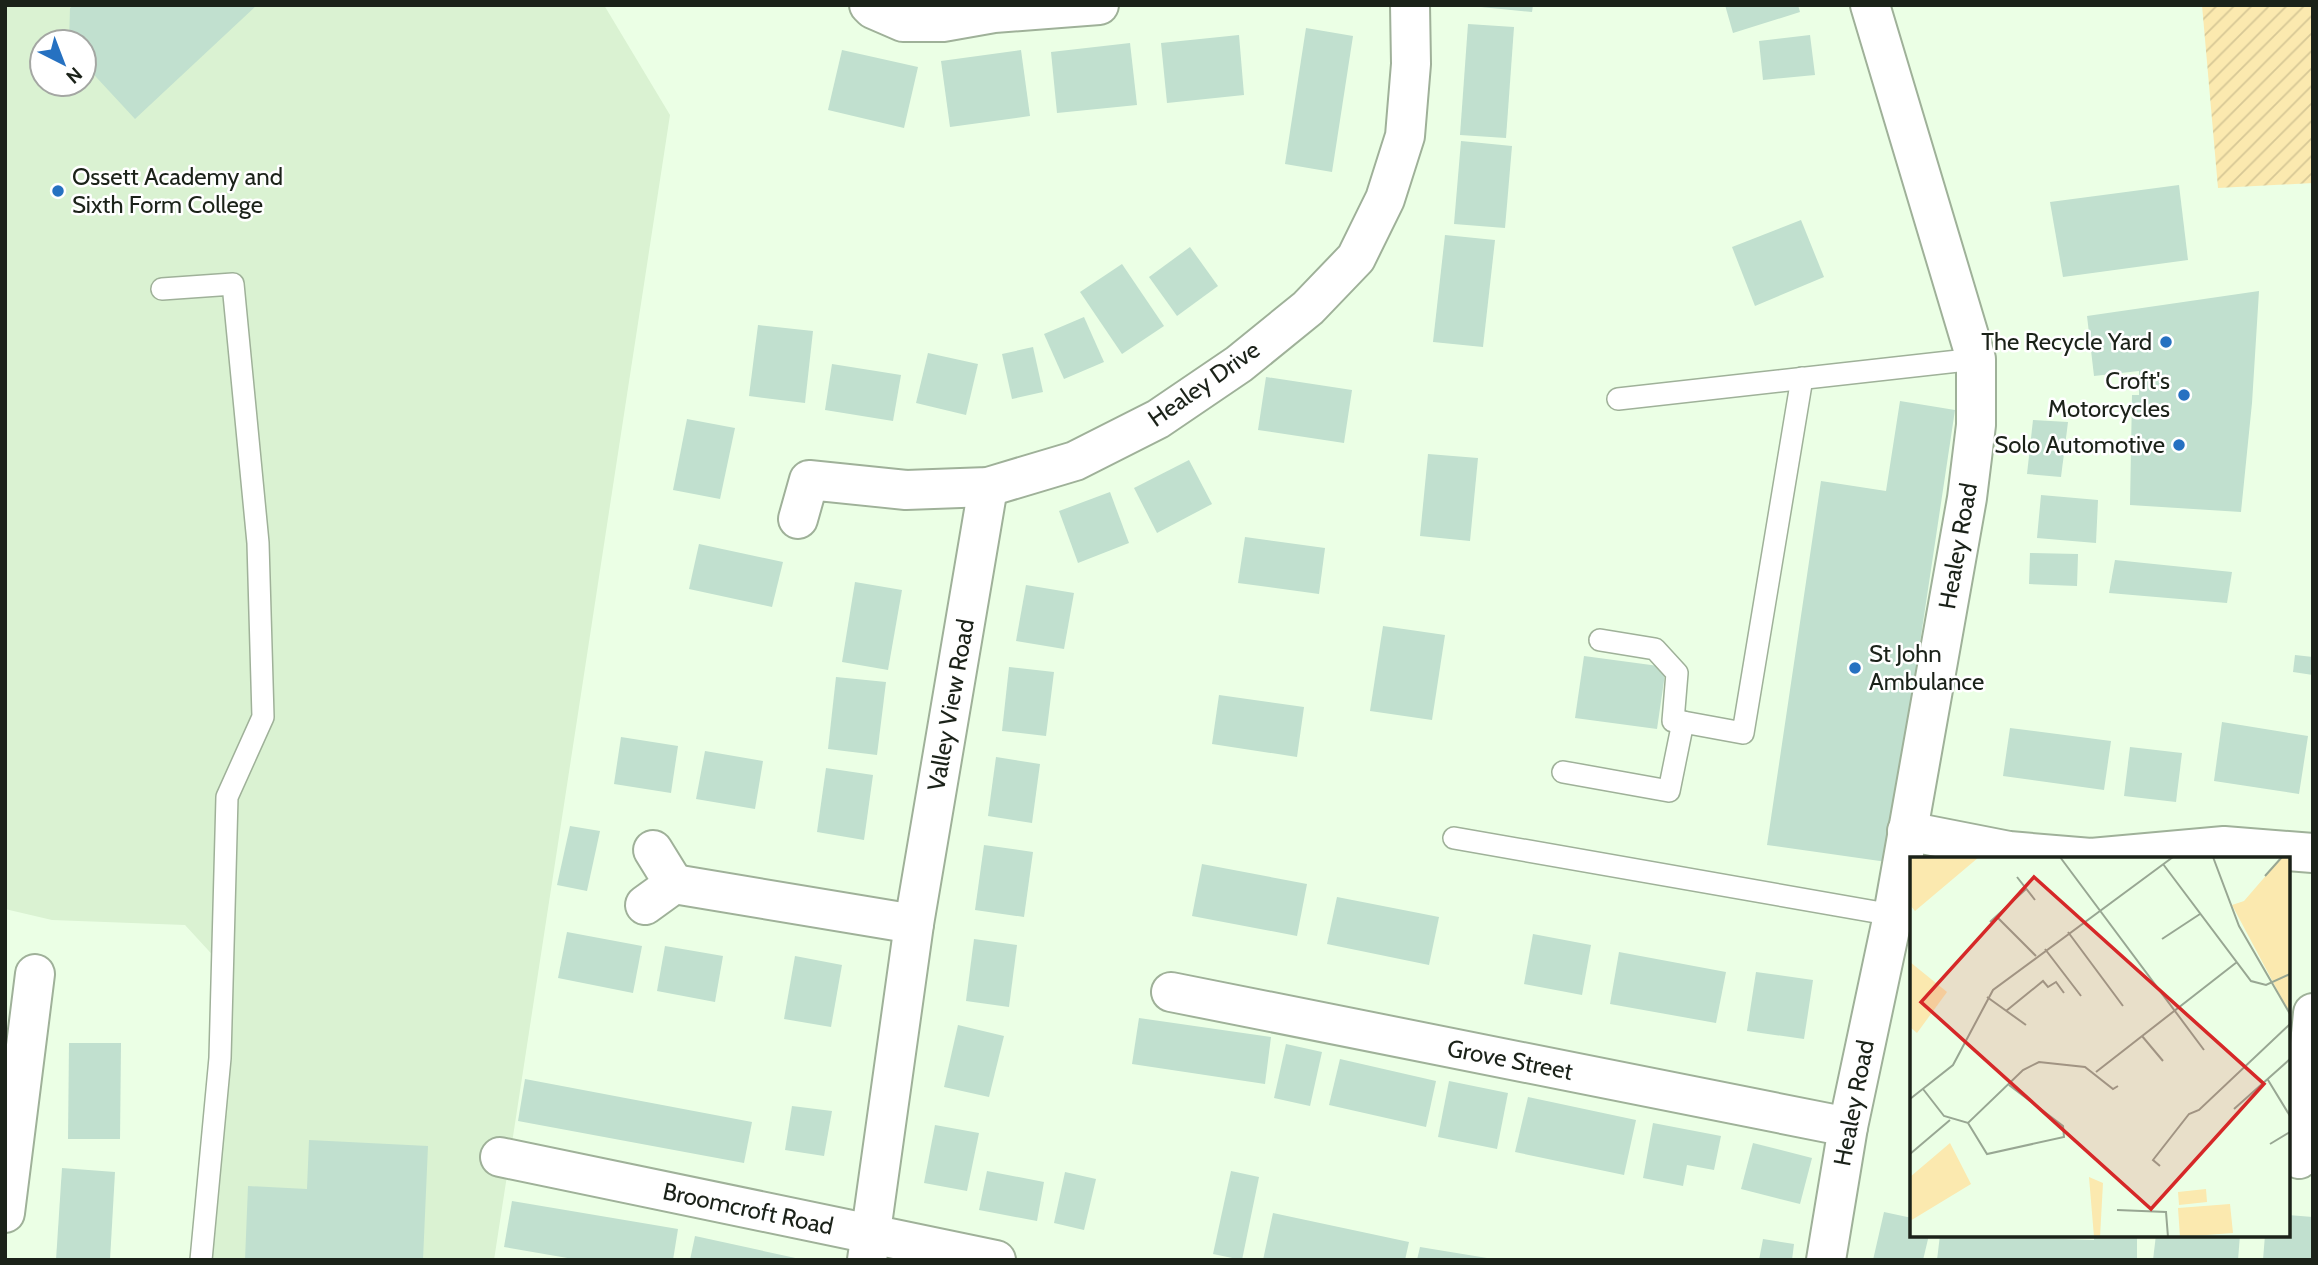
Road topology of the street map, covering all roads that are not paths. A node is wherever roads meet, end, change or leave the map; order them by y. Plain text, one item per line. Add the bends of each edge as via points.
1 (869, 5) edge
2 (1099, 5) edge
3 (1410, 5) edge
4 (1870, 5) edge
5 (162, 289) dead end
6 (1976, 359) junction
7 (1802, 378) junction
8 (1618, 398) dead end
9 (988, 487) junction
10 (798, 519) dead end
11 (1600, 640) dead end
12 (1683, 722) junction
13 (1563, 772) dead end
14 (1907, 831) junction
15 (1454, 838) dead end
16 (653, 850) dead end
17 (2313, 853) edge
18 (2079, 857) edge
19 (2102, 857) edge
20 (1893, 915) junction
21 (914, 924) junction
22 (35, 974) dead end
23 (1171, 992) dead end
24 (2313, 1013) edge
25 (1848, 1127) junction
26 (500, 1157) dead end
27 (2300, 1160) edge
28 (5, 1213) edge
29 (870, 1247) edge
30 (201, 1260) edge
31 (996, 1260) edge
32 (1826, 1260) edge

1 - 2 street via 904,22 943,22
3 - 9 street, Healey Drive via 1405,136 1385,199 1356,258 1308,308 1239,364 1158,419 1075,461
4 - 6 street, Healey Road
5 - 30 lane via 233,284 258,543 263,717 228,797 220,1058
6 - 7 lane
6 - 14 street, Healey Road via 1976,425 1968,498
7 - 8 lane
7 - 12 lane via 1743,733
9 - 10 street, Healey Drive via 906,490 809,480
9 - 21 street, Valley View Road
11 - 12 lane via 1662,654 1677,673 1673,721
12 - 13 lane via 1669,791
14 - 18 street via 2008,851
14 - 20 street, Healey Road
15 - 20 lane
16 - 21 street via 660,895
17 - 19 street via 2224,846
20 - 25 street, Healey Road
21 - 29 street, Valley View Road
22 - 28 street
23 - 25 street, Grove Street
24 - 27 street
25 - 32 street, Healey Road
26 - 29 street, Broomcroft Road
29 - 31 street, Broomcroft Road

